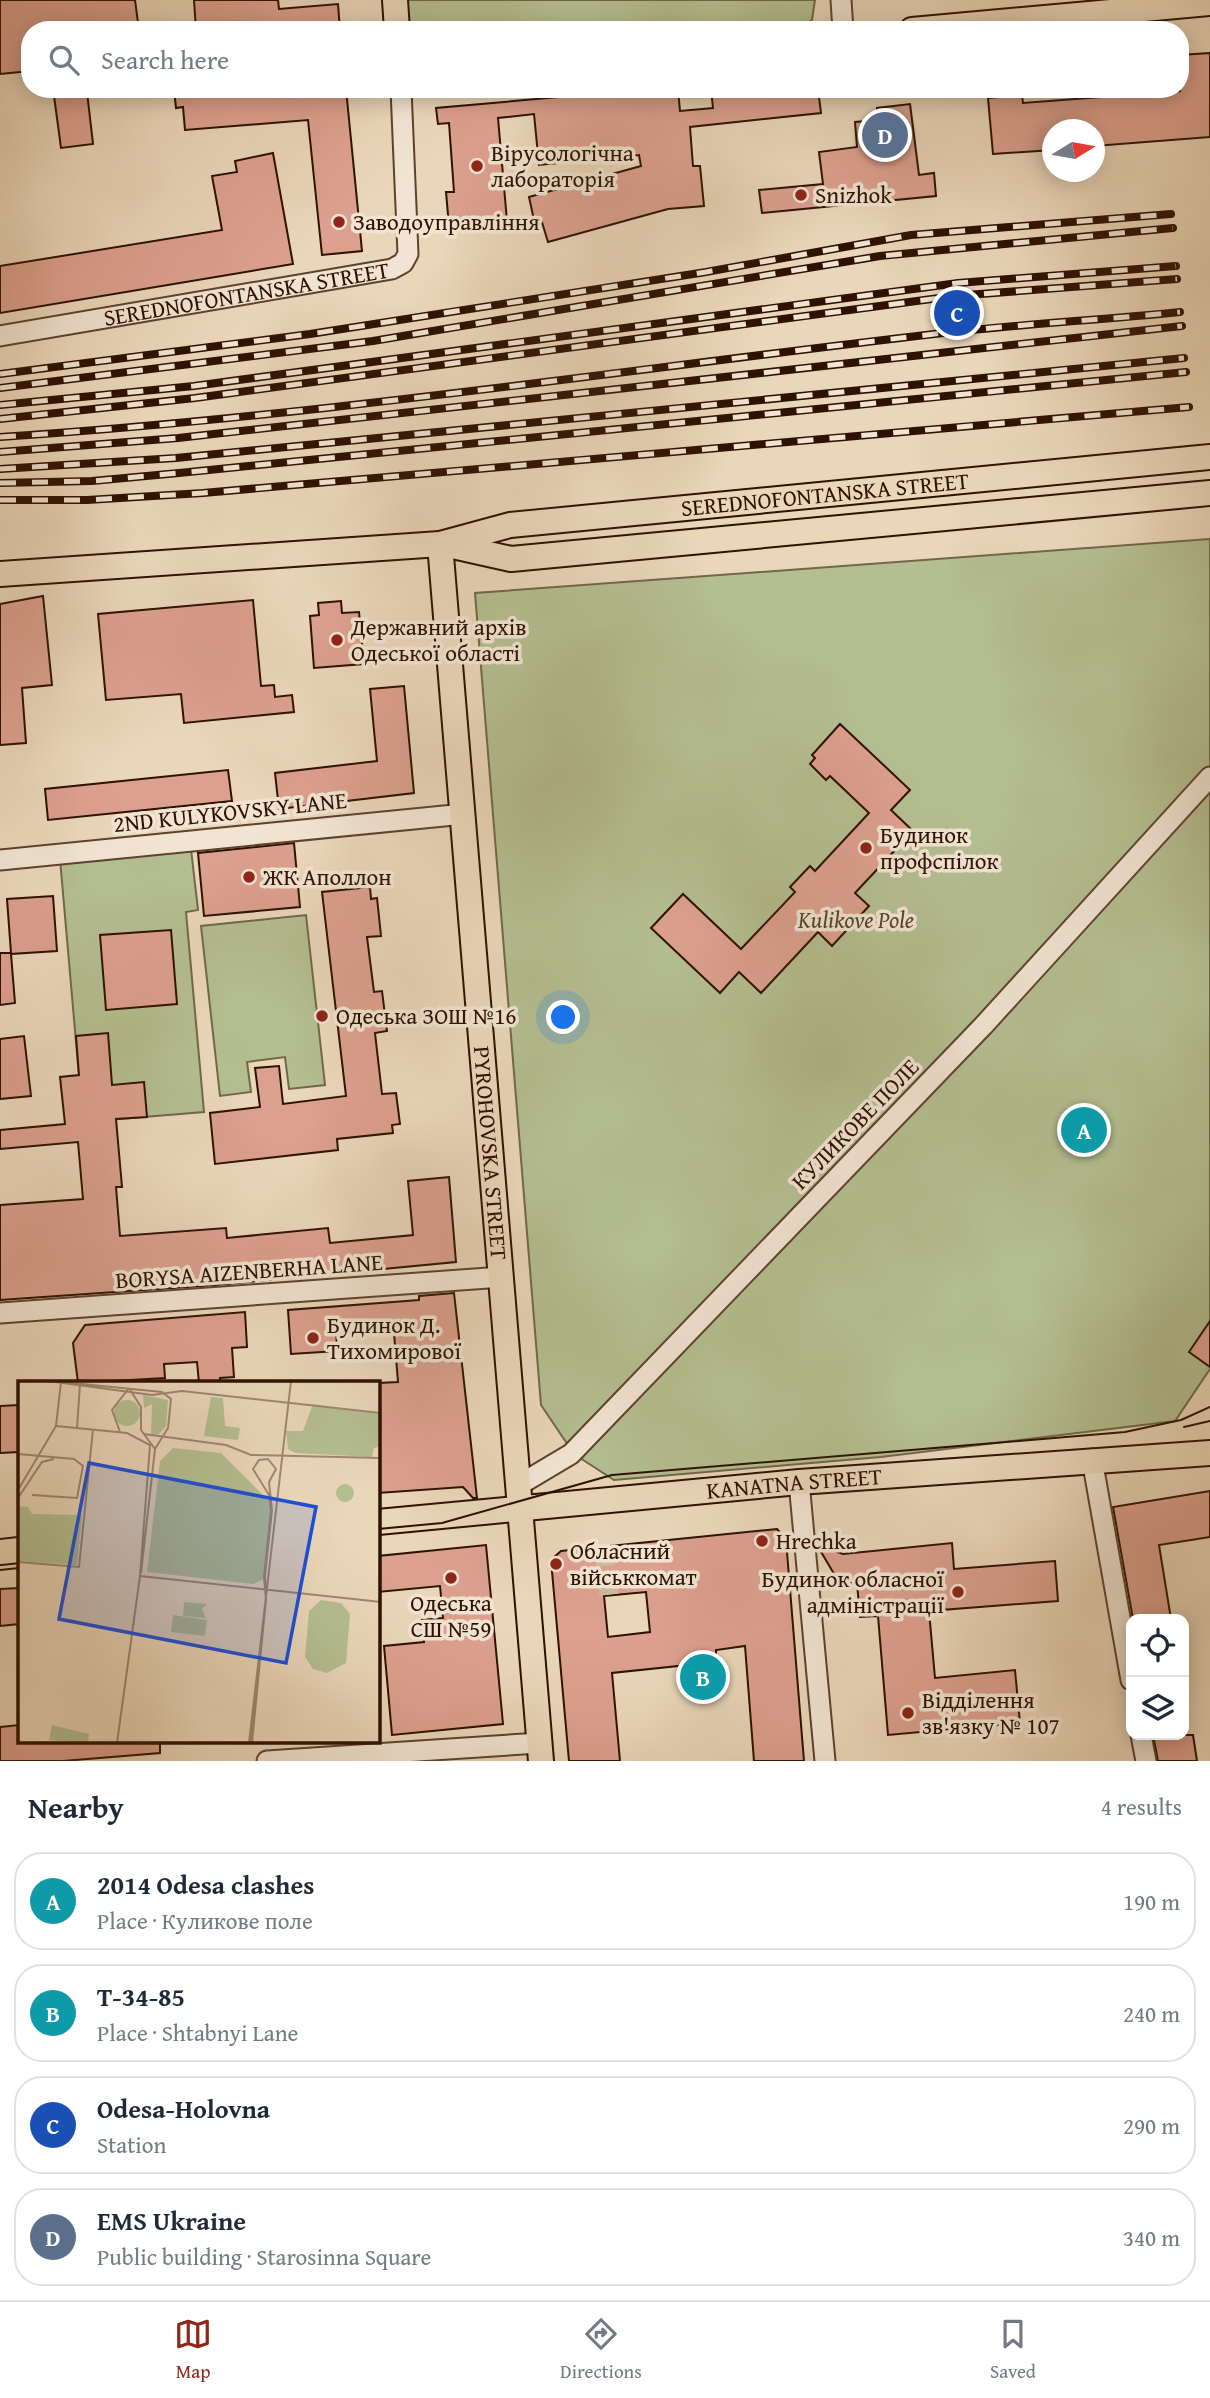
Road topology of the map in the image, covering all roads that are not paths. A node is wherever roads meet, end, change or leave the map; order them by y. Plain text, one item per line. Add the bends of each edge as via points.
1 (395, 0) edge
2 (839, 1) edge
3 (1210, 3) edge
4 (396, 21) edge
5 (842, 21) edge
6 (1011, 21) edge
7 (401, 98) edge
8 (0, 336) edge
9 (1210, 457) edge
10 (1210, 493) edge
11 (440, 544) junction
12 (0, 574) edge
13 (1210, 778) edge
14 (464, 814) junction
15 (0, 860) edge
16 (502, 1277) junction
17 (0, 1313) edge
18 (1210, 1452) edge
19 (1092, 1459) junction
20 (799, 1482) junction
21 (519, 1497) junction
22 (380, 1522) edge
23 (18, 1550) edge
24 (0, 1552) edge
25 (1130, 1677) edge
26 (1142, 1740) edge
27 (540, 1752) edge
28 (267, 1761) edge
29 (825, 1761) edge
30 (1146, 1761) edge

1 - 4 main road
2 - 5 street
3 - 6 main road
7 - 8 street, SEREDNOFONTANSKA STREET via 408,254 403,263 392,269
9 - 11 main road, SEREDNOFONTANSKA STREET via 510,525
10 - 11 main road, SEREDNOFONTANSKA STREET via 511,559
11 - 12 main road, SEREDNOFONTANSKA STREET
11 - 14 main road, PYROHOVSKA STREET
13 - 21 street, КУЛИКОВЕ ПОЛЕ via 983,1026 571,1454
14 - 15 street, 2ND KULYKOVSKY LANE
14 - 16 main road, PYROHOVSKA STREET
16 - 17 street, BORYSA AIZENBERHA LANE
16 - 21 main road, PYROHOVSKA STREET
18 - 19 main road, KANATNA STREET
19 - 20 main road, KANATNA STREET
19 - 25 street
20 - 21 main road, KANATNA STREET
20 - 29 street
21 - 22 main road, KANATNA STREET
21 - 27 main road, PYROHOVSKA STREET
23 - 24 main road
26 - 30 street
27 - 28 street

